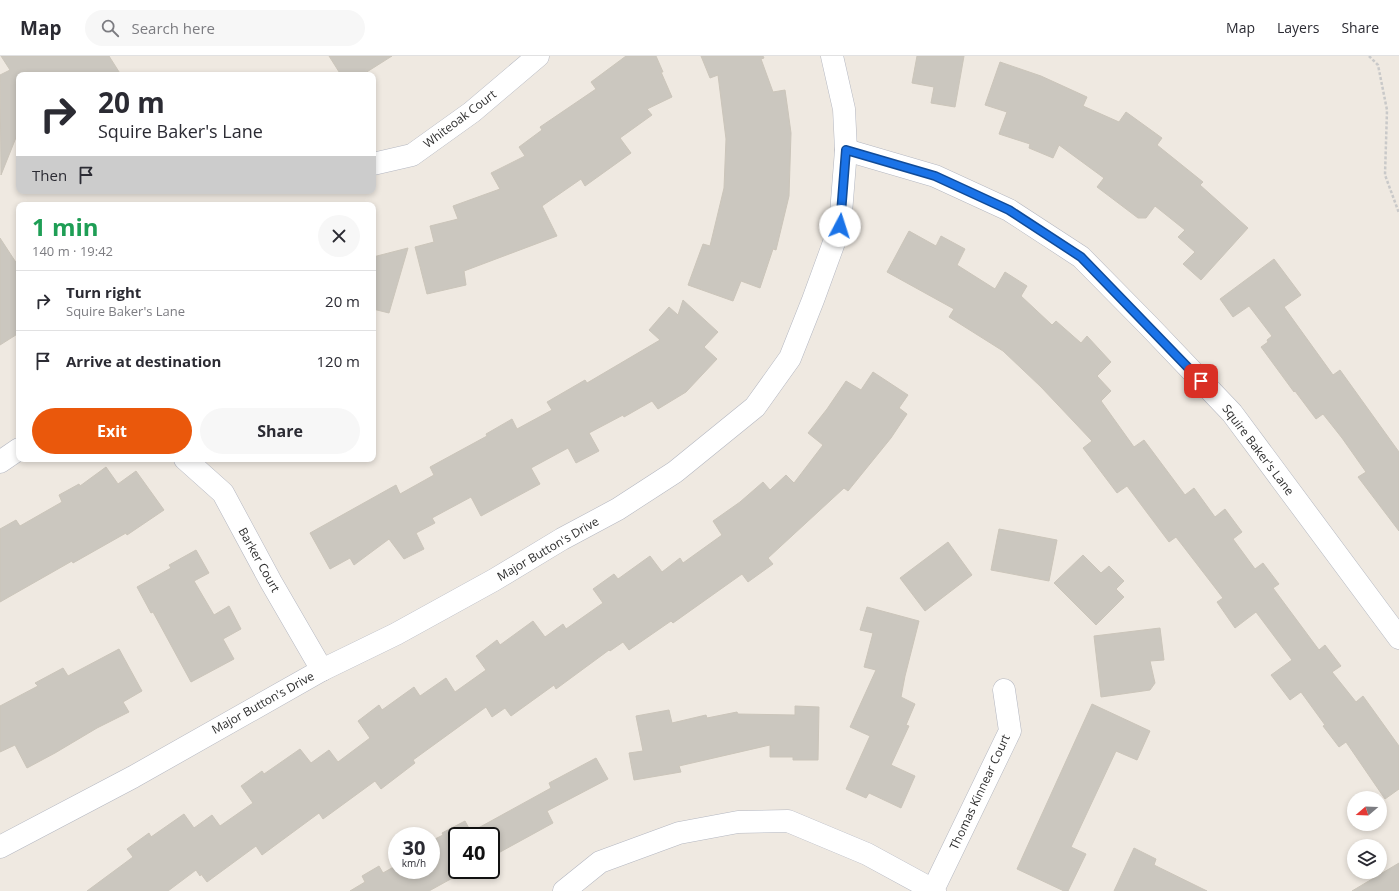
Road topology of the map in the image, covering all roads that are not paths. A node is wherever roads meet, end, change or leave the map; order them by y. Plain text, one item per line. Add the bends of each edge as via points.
1 (538, 56) edge
2 (832, 56) edge
3 (846, 150) junction
4 (376, 163) edge
5 (16, 451) edge
6 (0, 462) edge
7 (188, 462) edge
8 (1399, 638) edge
9 (322, 670) junction
10 (1004, 690) dead end
11 (0, 847) edge
12 (564, 891) edge
13 (934, 891) edge

1 - 4 street, Whiteoak Court via 472,112 412,155
2 - 3 street, Major Button's Drive via 844,109
3 - 8 street, Squire Baker's Lane via 935,176 1009,210 1081,257 1232,413
3 - 9 street, Major Button's Drive via 840,226 790,358 755,407 676,472 618,509 396,634
5 - 6 street
7 - 9 street, Barker Court via 223,493
9 - 11 street, Major Button's Drive via 133,777
10 - 13 street, Thomas Kinnear Court via 1010,731
12 - 13 street via 600,862 679,833 738,822 788,821 867,854

